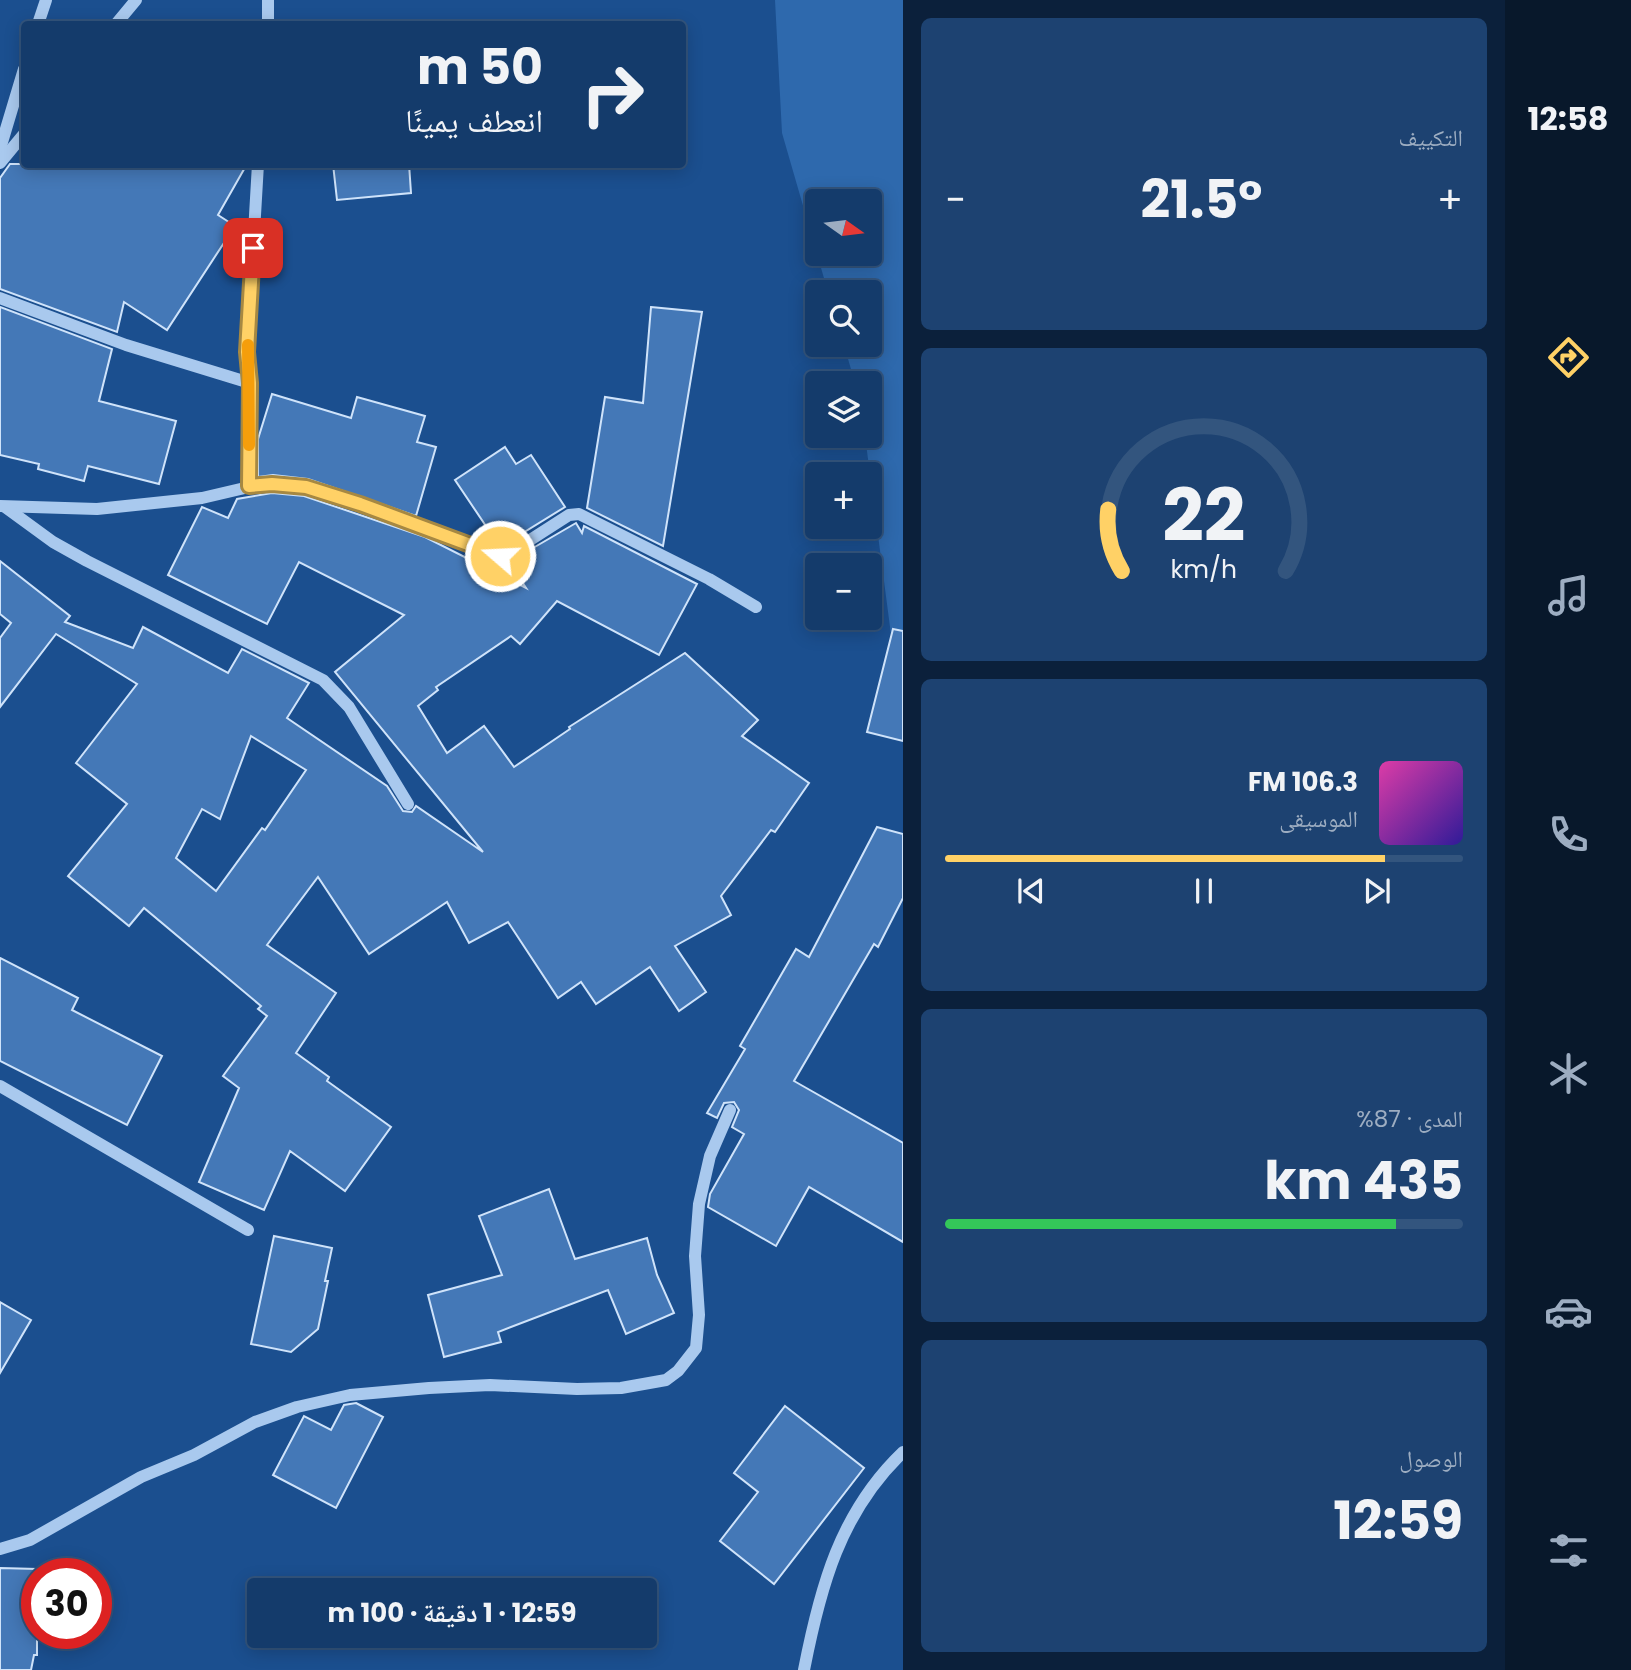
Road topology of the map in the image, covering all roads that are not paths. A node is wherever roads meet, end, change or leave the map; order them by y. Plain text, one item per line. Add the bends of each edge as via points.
1 (46, 0) edge
2 (136, 0) edge
3 (268, 0) edge
4 (39, 21) edge
5 (118, 21) edge
6 (268, 21) edge
7 (21, 79) edge
8 (21, 138) edge
9 (0, 149) edge
10 (0, 163) edge
11 (258, 168) edge
12 (0, 298) edge
13 (250, 383) junction
14 (249, 486) junction
15 (2, 507) edge
16 (756, 607) dead end
17 (408, 804) dead end
18 (0, 1086) edge
19 (730, 1110) dead end
20 (248, 1230) dead end
21 (903, 1452) edge
22 (0, 1549) edge
23 (804, 1670) edge

1 - 4 street
2 - 5 street
3 - 6 street
7 - 9 street
8 - 10 street
11 - 13 street via 247,352
12 - 13 street via 126,345
13 - 14 street
14 - 15 street via 158,504 97,509
14 - 16 street via 306,487 500,556 569,514 579,513
15 - 17 street via 111,574 323,680 349,707
18 - 20 street
19 - 22 street via 710,1156 699,1204 695,1348 666,1380 621,1388 429,1388 350,1395 297,1407 255,1422 141,1477 30,1540
21 - 23 street via 871,1489 836,1550 823,1583

